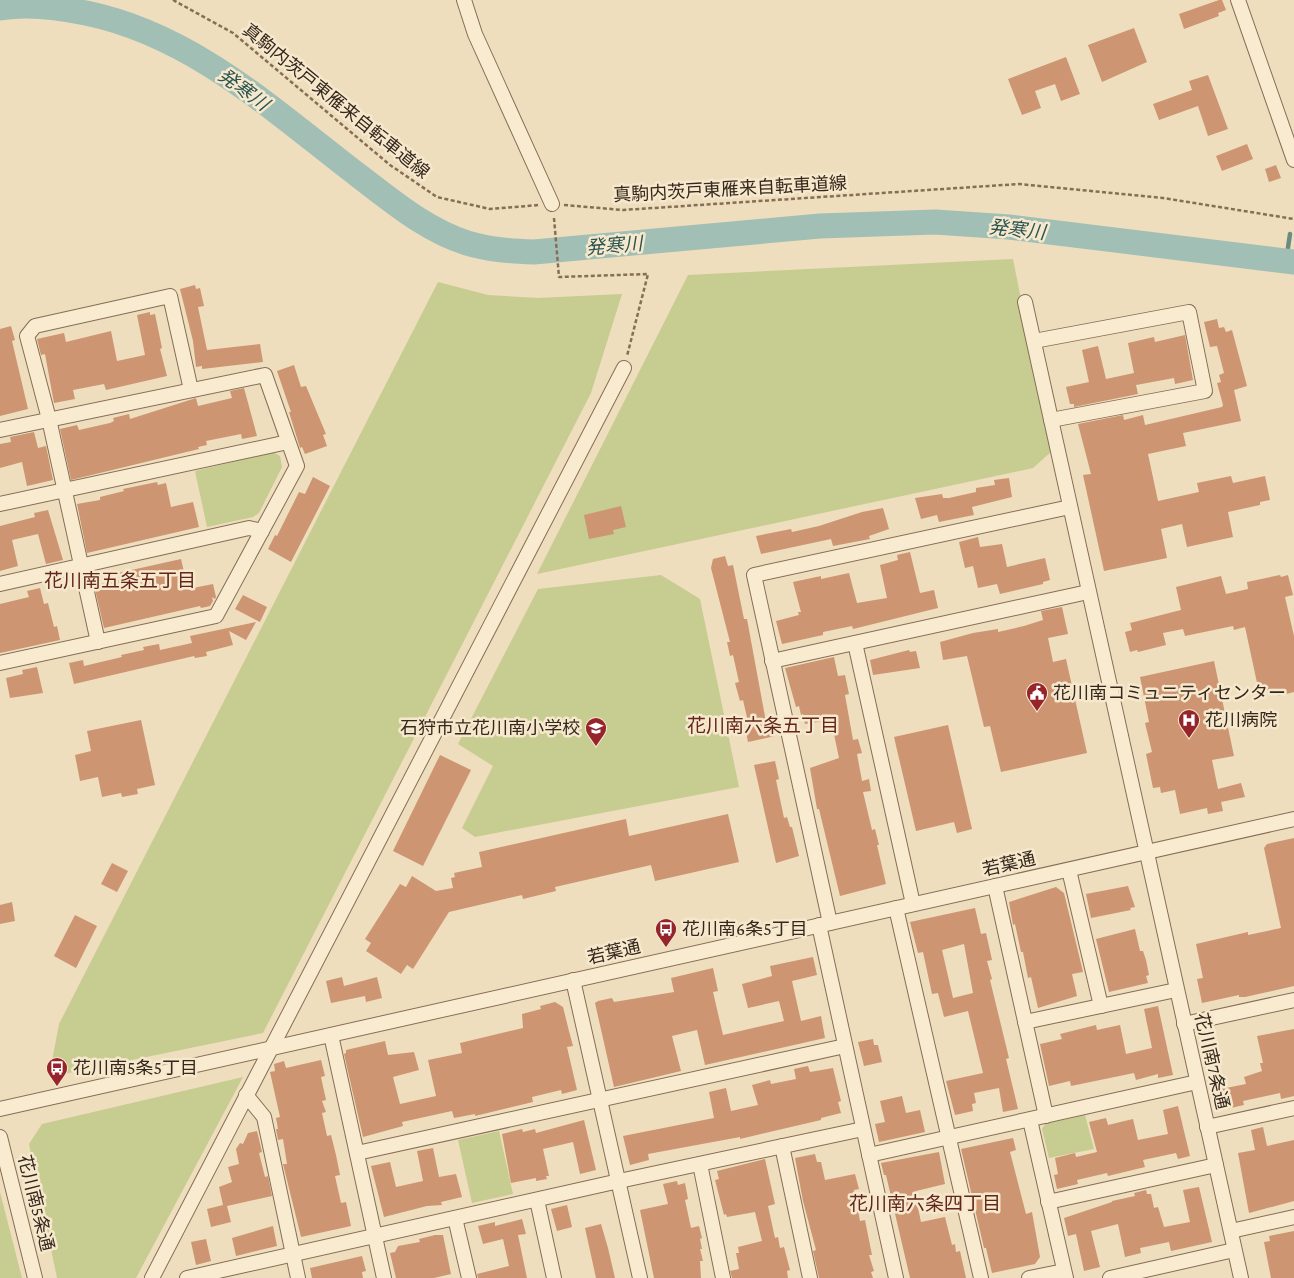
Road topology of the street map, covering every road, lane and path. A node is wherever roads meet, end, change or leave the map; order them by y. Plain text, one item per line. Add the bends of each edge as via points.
1 (173, 0) edge
2 (464, 0) edge
3 (1238, 0) edge
4 (1294, 160) edge
5 (552, 204) junction
6 (554, 219) dead end
7 (1294, 219) edge
8 (1025, 302) dead end
9 (1034, 341) junction
10 (624, 368) joint
11 (191, 390) junction
12 (49, 419) junction
13 (1051, 420) junction
14 (0, 430) edge
15 (288, 442) junction
16 (63, 490) junction
17 (0, 504) edge
18 (1070, 507) junction
19 (262, 531) junction
20 (80, 566) junction
21 (0, 584) edge
22 (1088, 592) junction
23 (98, 642) junction
24 (855, 643) junction
25 (772, 661) junction
26 (0, 663) edge
27 (1294, 819) edge
28 (1145, 852) junction
29 (1069, 870) junction
30 (995, 886) junction
31 (913, 904) junction
32 (896, 908) junction
33 (825, 924) junction
34 (574, 980) junction
35 (1176, 990) junction
36 (1294, 1000) edge
37 (1101, 1006) junction
38 (1025, 1022) junction
39 (1184, 1024) junction
40 (331, 1035) junction
41 (845, 1046) junction
42 (270, 1048) junction
43 (1197, 1082) junction
44 (246, 1095) junction
45 (600, 1099) junction
46 (1294, 1108) edge
47 (0, 1109) edge
48 (1046, 1116) junction
49 (1030, 1120) junction
50 (1207, 1127) junction
51 (863, 1129) junction
52 (0, 1137) edge
53 (949, 1138) junction
54 (782, 1146) junction
55 (357, 1153) junction
56 (869, 1155) junction
57 (700, 1164) junction
58 (1216, 1165) junction
59 (619, 1181) junction
60 (536, 1200) junction
61 (1048, 1202) junction
62 (1294, 1217) edge
63 (455, 1218) junction
64 (1231, 1232) junction
65 (375, 1236) junction
66 (1234, 1250) junction
67 (293, 1254) junction
68 (1065, 1274) edge
69 (1149, 1274) edge
70 (216, 1275) edge
71 (35, 1278) edge
72 (152, 1278) edge
73 (188, 1278) edge
74 (298, 1278) edge
75 (384, 1278) edge
76 (469, 1278) edge
77 (554, 1278) edge
78 (640, 1278) edge
79 (723, 1278) edge
80 (810, 1278) edge
81 (896, 1278) edge
82 (982, 1278) edge
83 (1029, 1278) edge
84 (1110, 1278) edge
85 (1240, 1278) edge

1 - 5 path, 真駒内茨戸東雁来自転車道線 via 233,32 390,165 437,197 490,209
2 - 5 street via 475,34
3 - 4 street
5 - 7 path, 真駒内茨戸東雁来自転車道線 via 623,210 1019,184 1164,198
6 - 10 path via 559,277 648,274
8 - 9 street, 花川南7条通
9 - 13 street, 花川南7条通
9 - 13 street via 1189,312 1205,390
10 - 42 street
11 - 12 street
11 - 12 street via 170,296 35,326 27,336
11 - 15 street via 265,375
12 - 14 street
12 - 16 street
13 - 18 street, 花川南7条通
15 - 16 street
15 - 19 street via 297,466
16 - 17 street
16 - 20 street
18 - 22 street, 花川南7条通
18 - 25 street via 754,575
19 - 20 street via 249,528
19 - 23 street via 216,616
20 - 21 street
20 - 23 street
22 - 24 street
22 - 28 street, 花川南7条通
23 - 26 street
24 - 25 street
24 - 31 street
25 - 33 street
27 - 28 street, 若葉通
28 - 29 street, 若葉通
28 - 35 street, 花川南7条通
29 - 30 street, 若葉通
29 - 37 street
30 - 31 street, 若葉通
30 - 38 street
31 - 32 street, 若葉通
32 - 33 street, 若葉通
32 - 53 street
33 - 34 street, 若葉通
33 - 41 street
34 - 40 street, 若葉通
34 - 45 street
35 - 37 street
35 - 39 street, 花川南7条通
36 - 39 street
37 - 38 street
38 - 48 street
39 - 43 street, 花川南7条通
40 - 42 street, 若葉通
40 - 55 street
41 - 45 street
41 - 51 street
42 - 44 street
42 - 47 street, 若葉通
43 - 48 street
43 - 50 street, 花川南7条通
44 - 67 street via 264,1117
44 - 72 street
45 - 55 street
45 - 59 street
46 - 50 street
48 - 49 street
49 - 53 street
49 - 61 street
50 - 58 street, 花川南7条通
51 - 54 street
51 - 56 street
52 - 71 street, 花川南5条通
53 - 56 street
53 - 82 street
54 - 57 street
54 - 80 street
55 - 65 street
56 - 81 street
57 - 59 street
57 - 79 street
58 - 61 street
58 - 64 street, 花川南7条通
59 - 60 street
59 - 78 street
60 - 63 street
60 - 77 street
61 - 68 street
62 - 64 street
63 - 65 street
63 - 76 street
64 - 66 street, 花川南7条通
65 - 67 street
65 - 75 street
66 - 69 street
66 - 85 street, 花川南7条通
67 - 70 street
67 - 74 street
68 - 83 street
69 - 84 street
70 - 73 street

